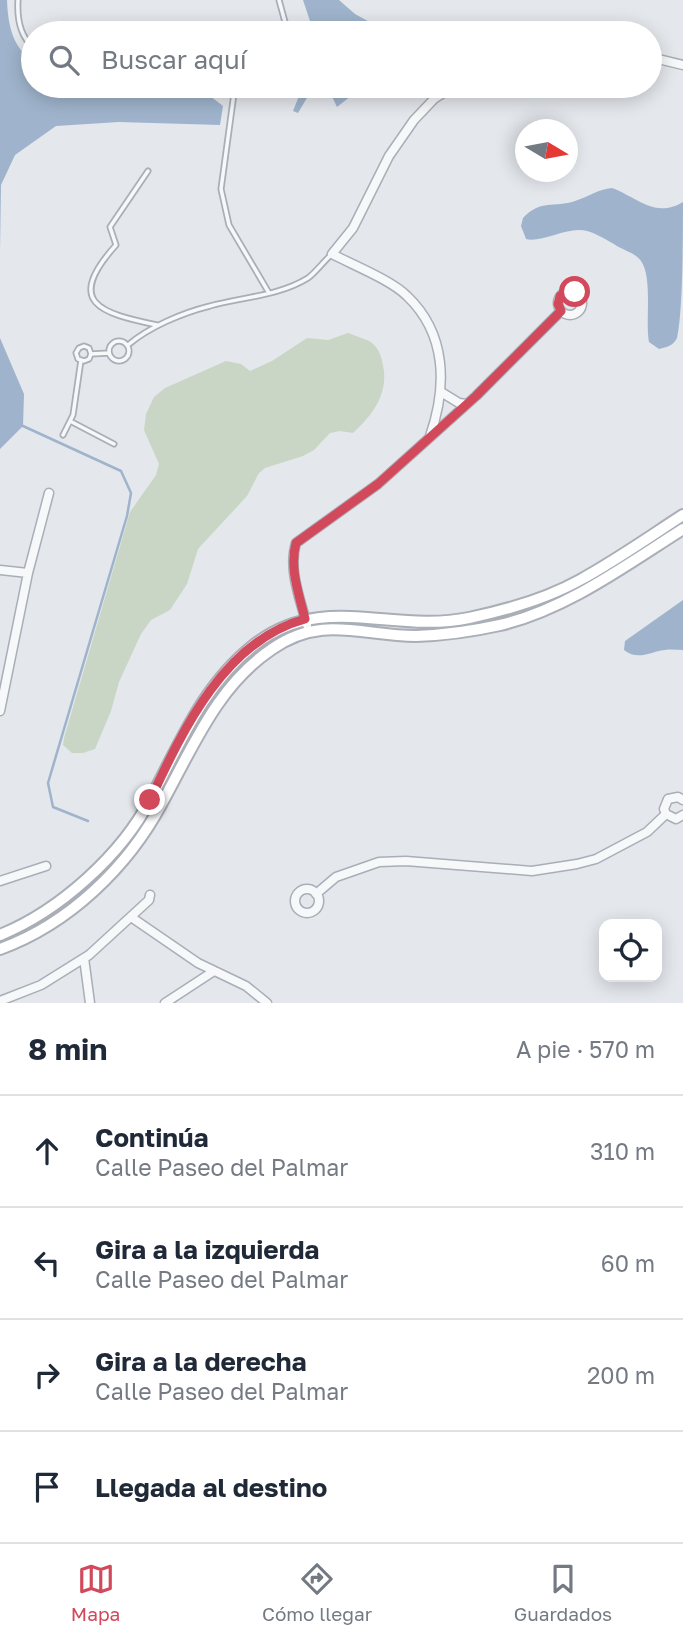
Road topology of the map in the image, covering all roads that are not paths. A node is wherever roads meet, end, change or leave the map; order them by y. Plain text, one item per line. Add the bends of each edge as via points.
1 (19, 0) edge
2 (279, 0) edge
3 (285, 21) edge
4 (21, 26) edge
5 (662, 60) edge
6 (683, 65) edge
7 (233, 98) edge
8 (437, 98) edge
9 (148, 171) dead end
10 (332, 254) junction
11 (269, 293) junction
12 (561, 311) dead end
13 (159, 326) junction
14 (128, 345) junction
15 (109, 353) junction
16 (91, 354) junction
17 (81, 360) junction
18 (441, 392) junction
19 (467, 404) junction
20 (70, 421) junction
21 (63, 435) dead end
22 (430, 436) junction
23 (114, 443) dead end
24 (49, 494) dead end
25 (683, 515) edge
26 (683, 529) edge
27 (0, 570) edge
28 (29, 573) junction
29 (305, 619) junction
30 (309, 632) junction
31 (0, 711) edge
32 (683, 800) edge
33 (666, 814) junction
34 (683, 815) edge
35 (131, 829) junction
36 (143, 836) junction
37 (108, 858) junction
38 (46, 866) dead end
39 (117, 868) junction
40 (0, 881) edge
41 (316, 894) dead end
42 (150, 895) dead end
43 (131, 917) junction
44 (0, 935) edge
45 (0, 949) edge
46 (84, 958) junction
47 (214, 971) junction
48 (11, 1000) edge
49 (0, 1001) edge
50 (90, 1003) edge
51 (165, 1003) edge
52 (267, 1003) edge

1 - 4 lane
2 - 3 lane
5 - 6 street
7 - 11 lane via 221,189 229,225
8 - 10 street via 414,120 389,156 352,228
9 - 13 lane via 110,227 116,245 100,264 90,288 93,299 110,314
10 - 11 lane via 309,277
10 - 18 street via 397,288 419,310 441,357
11 - 13 lane via 207,306
12 - 19 street
13 - 14 lane
14 - 15 lane via 117,341
14 - 15 lane via 129,354 123,361 114,360
15 - 16 lane
16 - 17 lane
16 - 17 lane via 87,347 79,348
17 - 20 lane
18 - 19 street
18 - 22 street
19 - 22 street
20 - 21 lane
20 - 23 lane
22 - 29 street via 378,484 296,543 293,569
24 - 28 street
25 - 29 street via 579,580 520,605 440,622 342,615
26 - 30 street via 584,590 503,624 416,636 337,628
27 - 28 street
28 - 31 street
29 - 30 street
29 - 35 street via 252,646 214,687 184,731
30 - 36 street via 286,640 257,660 213,709
32 - 33 street via 668,799
33 - 34 street via 676,819
33 - 41 street via 647,832 577,864 532,871 379,862 336,877
35 - 36 street
35 - 37 street
36 - 39 street
37 - 39 street
37 - 44 street via 64,897
38 - 40 street
39 - 45 street via 70,910
42 - 43 street
43 - 46 street
43 - 47 street
46 - 48 street
46 - 50 street
47 - 51 street
47 - 52 street via 246,986
48 - 49 street

